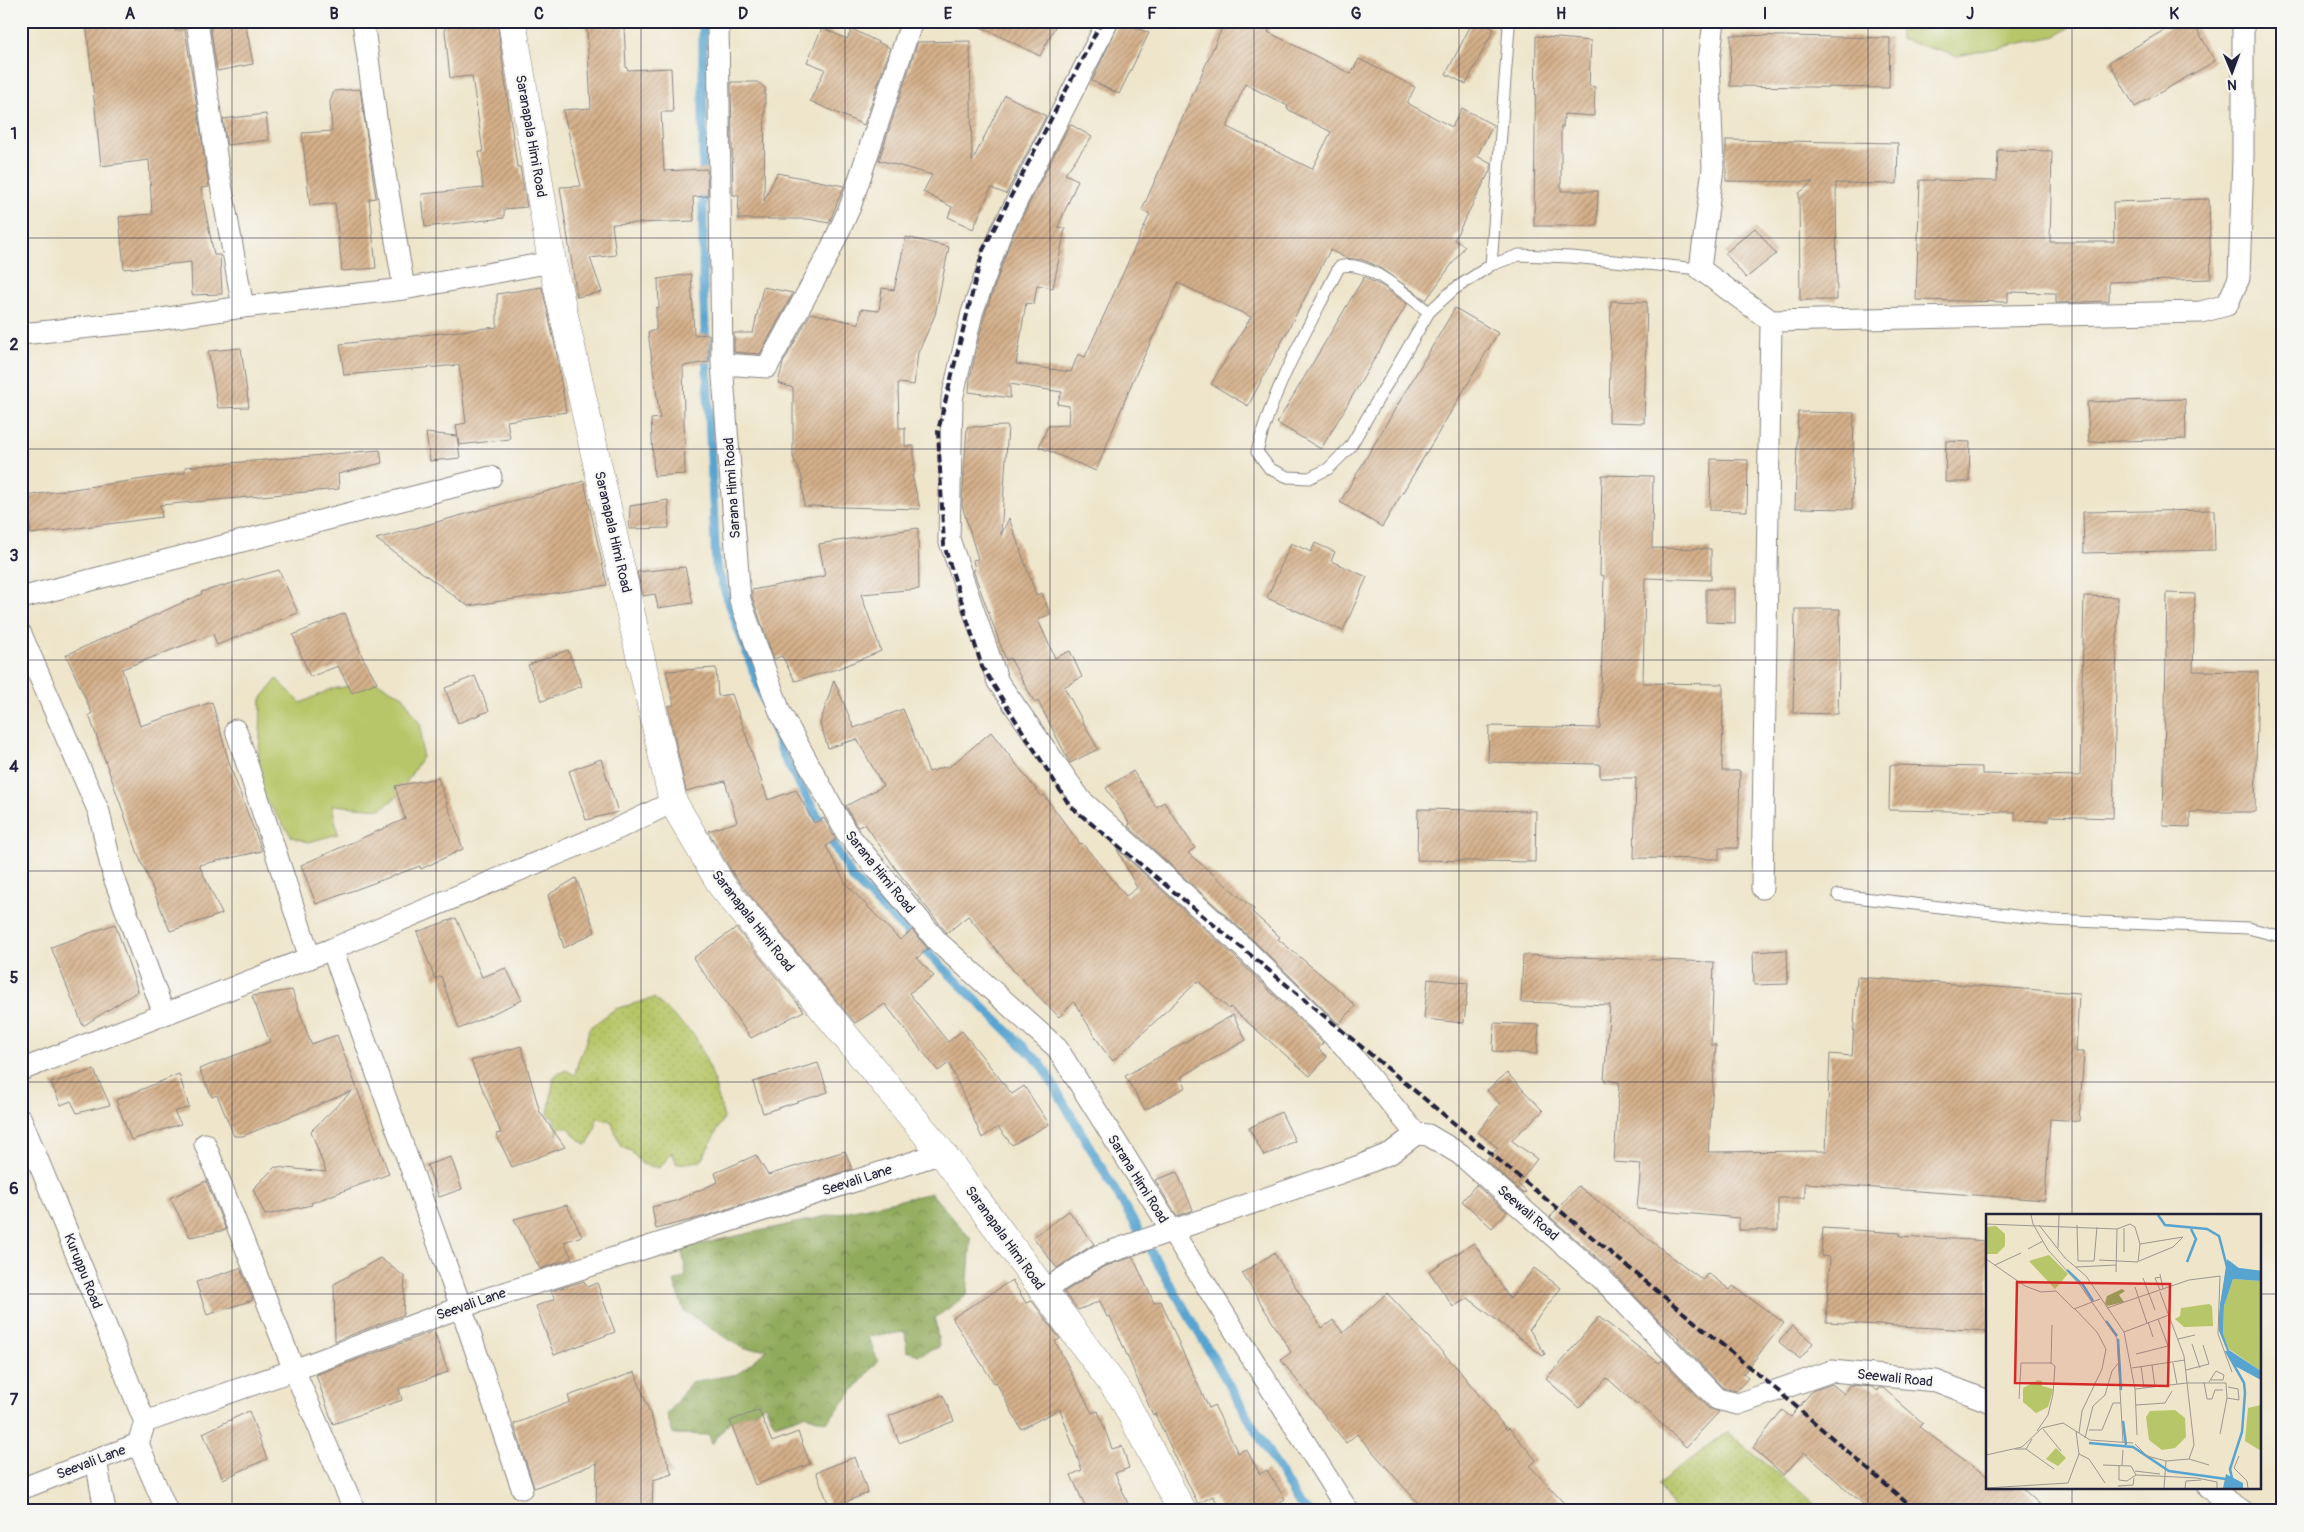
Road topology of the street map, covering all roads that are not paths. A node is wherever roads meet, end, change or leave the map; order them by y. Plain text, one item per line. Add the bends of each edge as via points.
1 (197, 21) edge
2 (363, 21) edge
3 (512, 21) edge
4 (718, 21) edge
5 (912, 21) edge
6 (1108, 21) edge
7 (1506, 21) edge
8 (1714, 21) edge
9 (2243, 21) edge
10 (552, 262) junction
11 (1491, 265) junction
12 (1700, 269) junction
13 (404, 289) junction
14 (242, 307) junction
15 (1429, 312) junction
16 (1771, 321) junction
17 (21, 334) edge
18 (722, 364) junction
19 (492, 477) dead end
20 (21, 598) edge
21 (21, 634) edge
22 (236, 730) dead end
23 (673, 802) junction
24 (1762, 888) dead end
25 (1838, 895) dead end
26 (2283, 938) edge
27 (332, 949) junction
28 (310, 958) junction
29 (164, 1014) junction
30 (21, 1070) edge
31 (21, 1119) edge
32 (1416, 1134) junction
33 (205, 1144) dead end
34 (942, 1153) junction
35 (1166, 1233) junction
36 (1043, 1291) junction
37 (461, 1307) junction
38 (294, 1370) junction
39 (1986, 1400) edge
40 (145, 1422) junction
41 (138, 1444) junction
42 (96, 1460) junction
43 (522, 1488) dead end
44 (21, 1489) edge
45 (2212, 1490) edge
46 (105, 1511) edge
47 (167, 1511) edge
48 (355, 1511) edge
49 (1182, 1511) edge
50 (1348, 1511) edge
51 (2243, 1511) edge

1 - 14 street
2 - 13 street via 376,125
3 - 10 street, Saranapala Himi Road
4 - 18 street, Sarana Himi Road
5 - 18 street via 850,206 786,333 767,367
6 - 32 street via 1001,232 972,313 952,399 949,539 998,682 1081,800 1246,950 1344,1046
7 - 11 lane via 1509,26
8 - 12 street via 1709,61 1714,168
9 - 16 street via 2239,278 2227,305 2201,312
10 - 13 street
10 - 23 street, Saranapala Himi Road
11 - 12 lane via 1519,256 1571,257
11 - 15 lane via 1453,290
12 - 16 street
13 - 14 street
14 - 17 street
15 - 15 lane via 1350,447 1328,469 1309,478 1288,477 1270,469 1257,452 1263,427 1277,389 1339,267 1348,264 1361,266
16 - 24 street
18 - 35 street, Sarana Himi Road via 740,600 780,712 846,832 858,847 938,942 1057,1048
19 - 20 street
21 - 29 street via 100,812 112,875
22 - 28 street
23 - 27 street
23 - 34 street, Saranapala Himi Road via 722,886
25 - 26 lane via 2052,920 2248,928
27 - 28 street
27 - 37 street
28 - 29 street
29 - 30 street
31 - 40 street, Kuruppu Road
32 - 35 street via 1391,1153
32 - 39 street, Seewali Road via 1428,1135 1468,1160 1600,1277 1717,1399 1738,1404 1832,1371 1936,1381
33 - 38 street
34 - 36 street, Saranapala Himi Road
34 - 37 street, Seevali Lane
35 - 36 street via 1098,1256
35 - 50 street, Sarana Himi Road
36 - 49 street, Saranapala Himi Road via 1123,1398
37 - 38 street, Seevali Lane
37 - 43 street
38 - 40 street, Seevali Lane
38 - 48 street
40 - 41 street, Seevali Lane
41 - 42 street, Seevali Lane
41 - 47 street
42 - 44 street, Seevali Lane
42 - 46 street
45 - 51 street

